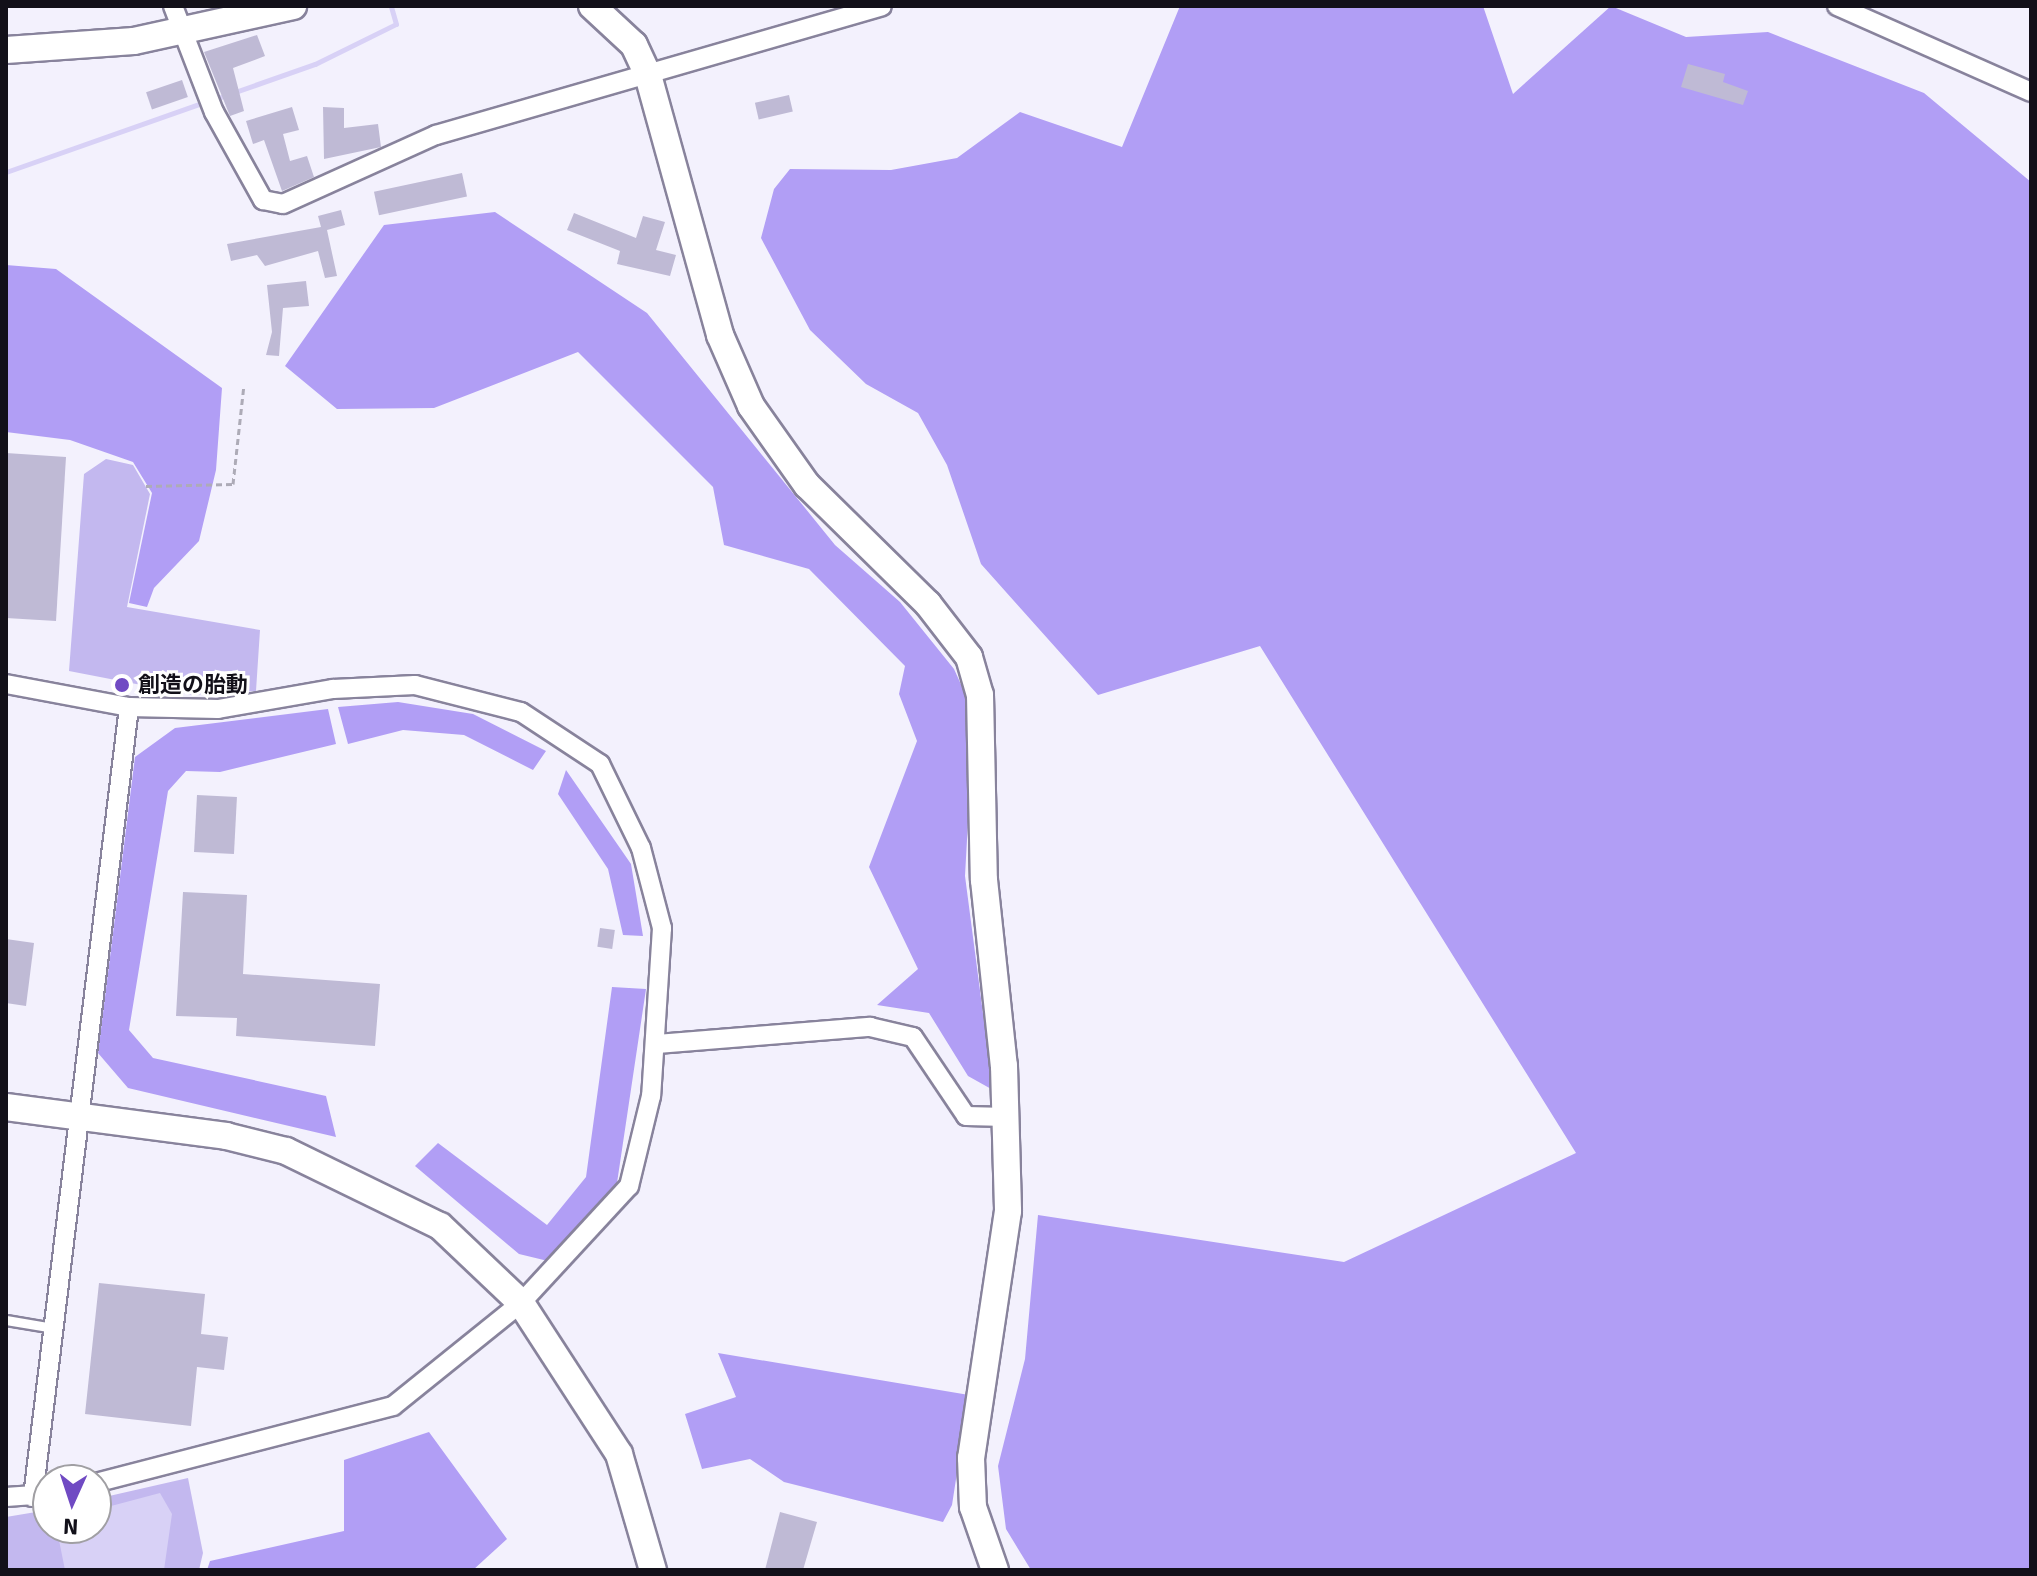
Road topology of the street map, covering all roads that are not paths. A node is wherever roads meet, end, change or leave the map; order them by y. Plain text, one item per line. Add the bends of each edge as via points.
1 (173, 6) edge
2 (293, 6) edge
3 (592, 6) edge
4 (882, 6) edge
5 (1837, 6) edge
6 (181, 34) junction
7 (6, 50) edge
8 (648, 75) junction
9 (2031, 92) edge
10 (6, 684) edge
11 (129, 707) junction
12 (657, 1044) junction
13 (6, 1107) edge
14 (80, 1116) junction
15 (1007, 1117) junction
16 (521, 1303) junction
17 (6, 1320) edge
18 (54, 1328) junction
19 (43, 1464) edge
20 (112, 1479) edge
21 (32, 1496) edge
22 (6, 1497) edge
23 (653, 1570) edge
24 (995, 1570) edge

1 - 6 street
2 - 6 street
3 - 8 street via 634,45
4 - 8 street
5 - 9 street
6 - 7 street
6 - 8 street via 207,98 263,200 283,204 436,135
8 - 15 street via 720,335 751,406 807,485 928,604 969,657 981,707 984,880
10 - 11 street
11 - 12 street via 218,709 333,689 415,685 521,712 600,764 641,848 662,928
11 - 14 street
12 - 15 street via 870,1027 913,1037 966,1116
12 - 16 street via 629,1186
13 - 14 street
14 - 16 street via 226,1136 349,1176 440,1226
14 - 18 street
15 - 24 street via 1008,1211 971,1458 973,1507
16 - 20 street via 393,1406
16 - 23 street via 619,1454
17 - 18 lane
18 - 19 street
21 - 22 street

